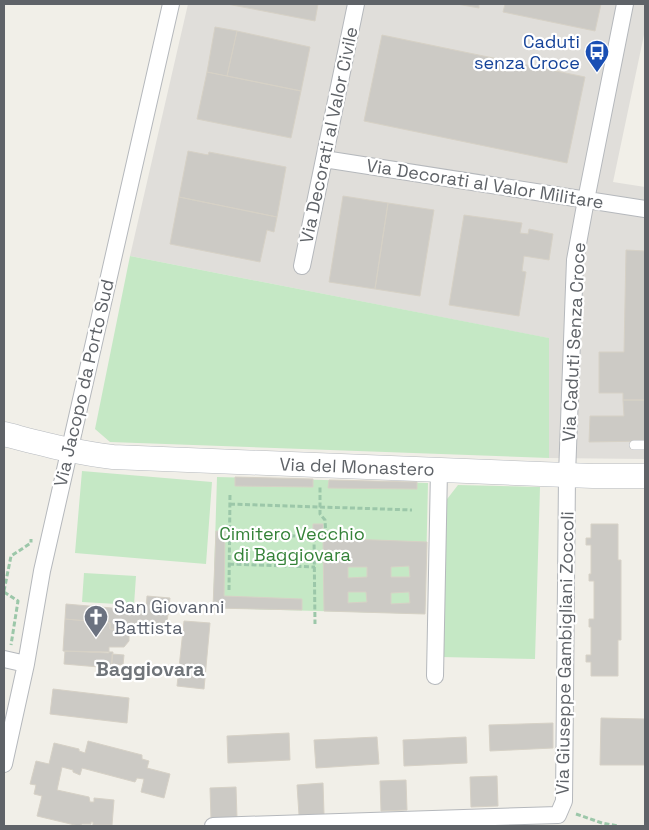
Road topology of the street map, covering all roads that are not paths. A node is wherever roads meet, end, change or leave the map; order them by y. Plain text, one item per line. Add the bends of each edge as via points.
1 (171, 4) edge
2 (356, 4) edge
3 (625, 4) edge
4 (324, 159) junction
5 (586, 200) junction
6 (645, 209) edge
7 (302, 266) dead end
8 (4, 434) edge
9 (634, 445) dead end
10 (645, 445) edge
11 (69, 450) junction
12 (439, 470) junction
13 (567, 475) junction
14 (645, 476) edge
15 (6, 660) edge
16 (26, 664) junction
17 (435, 676) dead end
18 (4, 764) edge
19 (213, 826) edge

1 - 11 street, Via Jacopo da Porto Sud
2 - 4 street, Via Decorati al Valor Civile
3 - 5 street, Via Caduti Senza Croce
4 - 5 street, Via Decorati al Valor Militare
4 - 7 street, Via Decorati al Valor Civile
5 - 6 street, Via Decorati al Valor Militare
5 - 13 street, Via Caduti Senza Croce via 576,260
8 - 11 main road, Via del Monastero
9 - 10 lane
11 - 12 main road, Via del Monastero via 113,457
11 - 16 street, Via Jacopo da Porto Sud via 42,571
12 - 13 main road, Via del Monastero
12 - 17 street
13 - 14 main road, Via del Monastero
13 - 19 street, Via Giuseppe Gambigliani Zoccoli via 564,801 558,815
15 - 16 street
16 - 18 street, Via Jacopo da Porto Sud

